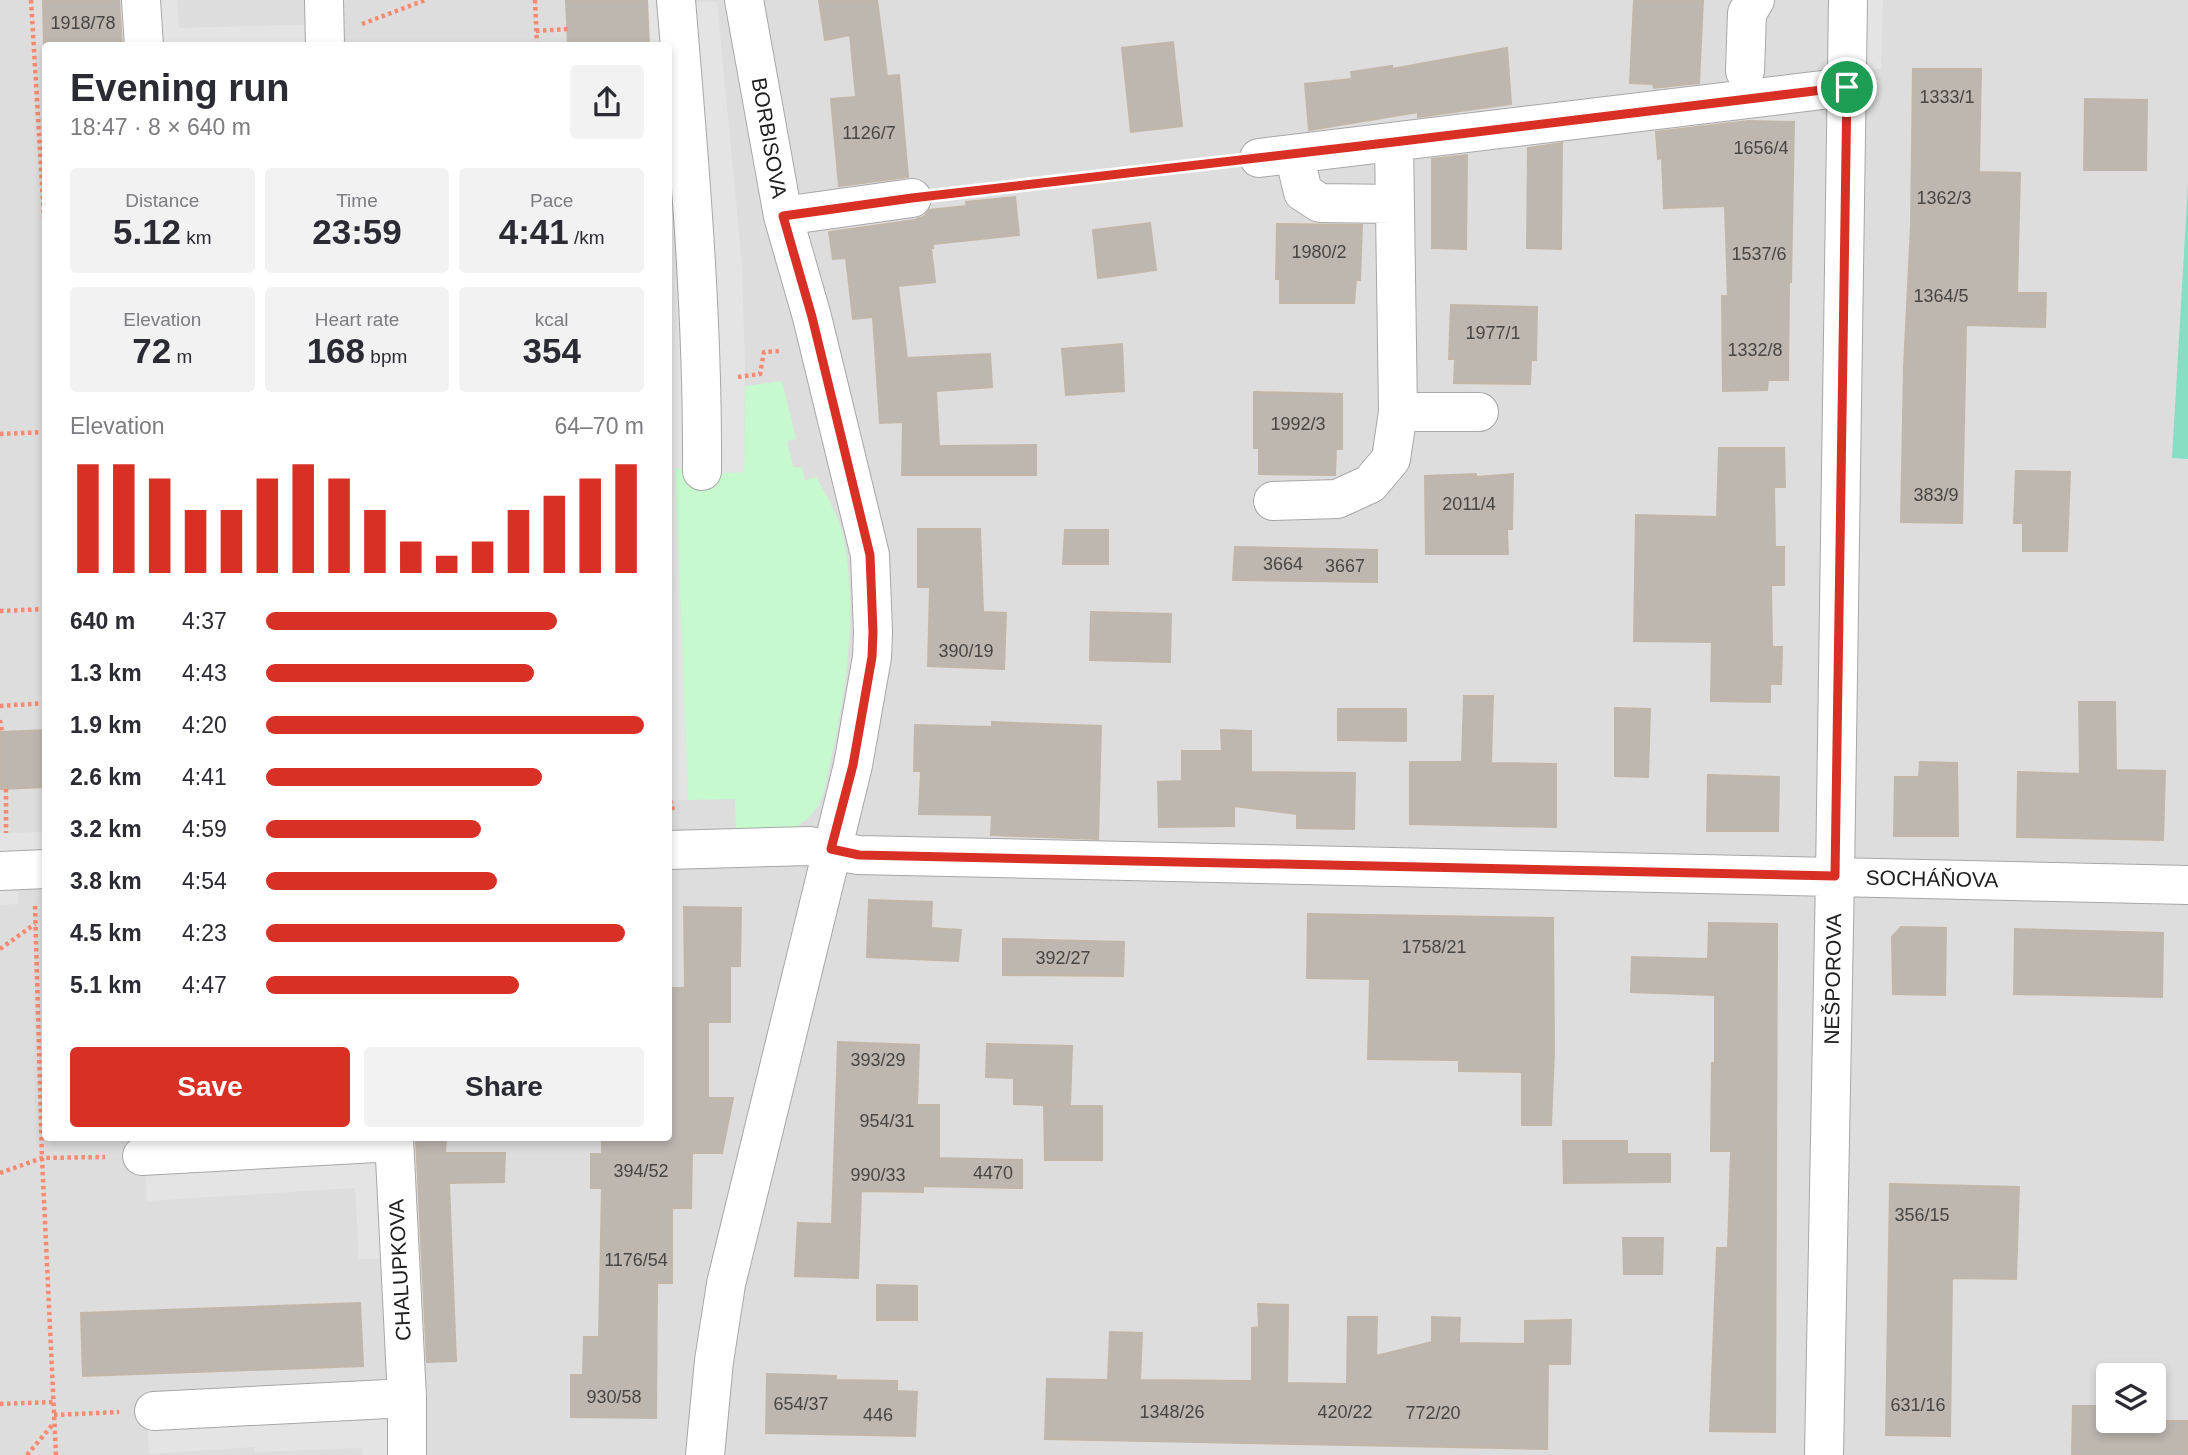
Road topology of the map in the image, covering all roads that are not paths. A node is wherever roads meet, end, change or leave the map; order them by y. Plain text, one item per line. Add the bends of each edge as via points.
1 (141, 0) edge
2 (324, 0) edge
3 (676, 0) edge
4 (744, 0) edge
5 (1755, 0) edge
6 (1848, 0) edge
7 (144, 42) edge
8 (325, 42) edge
9 (1745, 71) dead end
10 (1847, 87) junction
11 (1394, 142) junction
12 (912, 198) road end
13 (1395, 204) junction
14 (783, 216) junction
15 (1398, 412) junction
16 (1479, 412) dead end
17 (702, 471) dead end
18 (1273, 501) dead end
19 (831, 849) junction
20 (672, 850) edge
21 (1835, 876) junction
22 (2188, 885) edge
23 (378, 1141) edge
24 (394, 1141) edge
25 (142, 1156) road end
26 (407, 1398) junction
27 (154, 1411) road end
28 (407, 1455) edge
29 (705, 1455) edge
30 (1824, 1455) edge

1 - 7 street
2 - 8 street
3 - 17 street via 700,324
4 - 14 street, BORBISOVA
5 - 9 street via 1747,13
6 - 10 street, NEŠPOROVA
10 - 11 street
10 - 21 street, NEŠPOROVA
11 - 13 street
11 - 13 street via 1276,156 1303,192 1320,203
12 - 14 street
13 - 15 street
14 - 19 street, BORBISOVA via 870,555 872,657 853,765
15 - 16 street
15 - 18 street via 1391,459 1370,484 1337,499
19 - 20 street, SOCHÁŇOVA
19 - 21 street, SOCHÁŇOVA via 859,855
19 - 29 street, BORBISOVA via 726,1284
21 - 22 street, SOCHÁŇOVA
21 - 30 street, NEŠPOROVA
23 - 25 street, CHALUPKOVA
24 - 26 street, CHALUPKOVA
26 - 27 street
26 - 28 street, CHALUPKOVA

